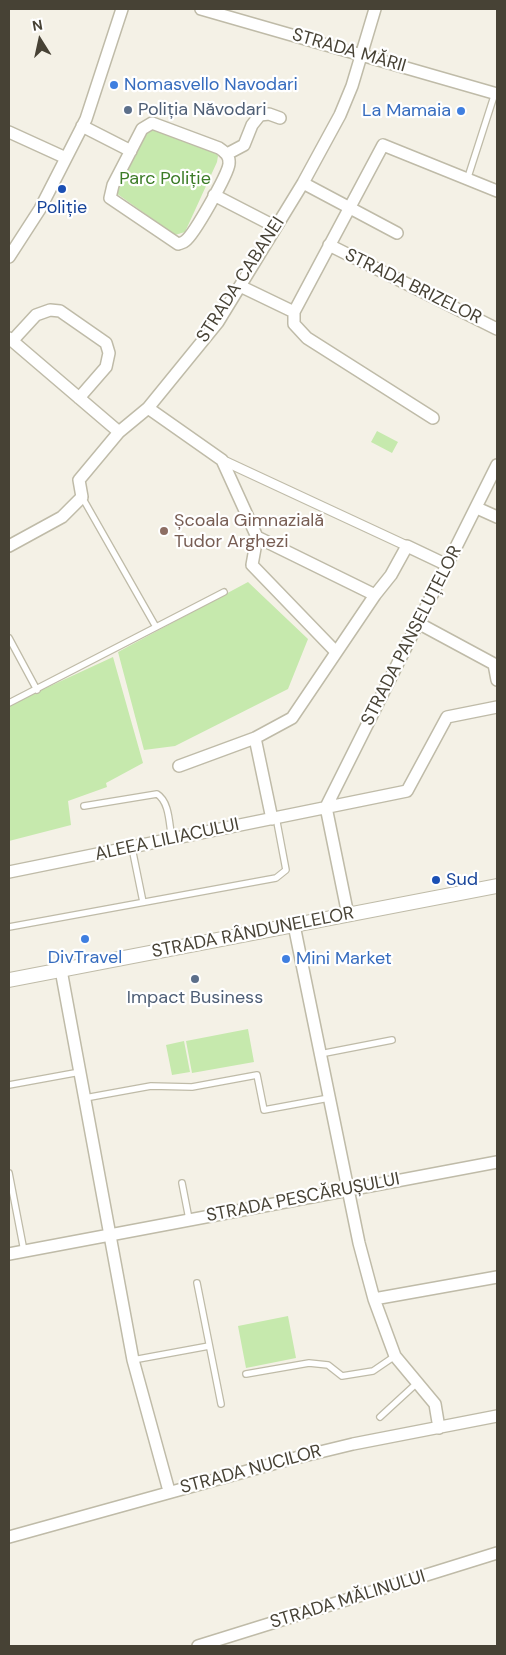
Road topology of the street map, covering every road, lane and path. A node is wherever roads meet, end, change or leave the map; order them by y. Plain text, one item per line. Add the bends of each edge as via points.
1 (122, 9) edge
2 (200, 9) edge
3 (375, 9) edge
4 (361, 55) junction
5 (496, 93) edge
6 (280, 118) dead end
7 (82, 126) junction
8 (9, 132) edge
9 (131, 151) junction
10 (227, 154) junction
11 (66, 158) junction
12 (468, 177) junction
13 (303, 183) junction
14 (497, 191) edge
15 (214, 195) junction
16 (350, 208) junction
17 (276, 227) junction
18 (397, 233) dead end
19 (329, 245) junction
20 (9, 257) edge
21 (240, 286) junction
22 (294, 312) junction
23 (497, 328) edge
24 (11, 339) edge
25 (79, 398) junction
26 (148, 408) junction
27 (433, 418) dead end
28 (119, 432) junction
29 (222, 460) junction
30 (497, 465) edge
31 (82, 497) junction
32 (477, 508) junction
33 (497, 517) edge
34 (257, 537) junction
35 (9, 546) edge
36 (407, 546) junction
37 (447, 565) junction
38 (224, 592) dead end
39 (375, 595) junction
40 (418, 623) junction
41 (156, 627) junction
42 (9, 638) edge
43 (336, 652) junction
44 (496, 661) edge
45 (497, 680) edge
46 (37, 690) junction
47 (9, 703) edge
48 (497, 707) edge
49 (255, 738) junction
50 (179, 766) dead end
51 (84, 806) dead end
52 (326, 807) junction
53 (274, 818) junction
54 (172, 839) junction
55 (132, 848) junction
56 (9, 872) edge
57 (497, 886) edge
58 (143, 902) junction
59 (348, 915) junction
60 (294, 925) junction
61 (9, 927) edge
62 (61, 970) junction
63 (9, 980) edge
64 (392, 1040) dead end
65 (320, 1054) junction
66 (81, 1072) junction
67 (9, 1085) edge
68 (86, 1098) junction
69 (329, 1098) junction
70 (497, 1162) edge
71 (9, 1173) edge
72 (182, 1183) dead end
73 (348, 1190) junction
74 (189, 1219) junction
75 (110, 1235) junction
76 (24, 1251) junction
77 (9, 1254) edge
78 (497, 1277) edge
79 (197, 1283) dead end
80 (374, 1299) junction
81 (209, 1346) junction
82 (395, 1356) junction
83 (133, 1360) junction
84 (246, 1374) dead end
85 (417, 1383) junction
86 (221, 1404) dead end
87 (497, 1416) edge
88 (380, 1417) dead end
89 (439, 1428) junction
90 (169, 1492) junction
91 (9, 1537) edge
92 (497, 1554) edge
93 (198, 1646) edge

1 - 7 street
2 - 4 street, STRADA MĂRII
3 - 4 street, STRADA CABANEI
4 - 5 street, STRADA MĂRII
4 - 13 street, STRADA CABANEI via 340,114
5 - 12 lane
6 - 10 street via 260,115 252,125 244,146
7 - 9 street
7 - 11 street
8 - 11 street
9 - 10 street via 142,129 152,123
9 - 15 street via 110,198 178,244 189,237
10 - 15 street via 229,166
11 - 20 street via 40,209
12 - 14 street
12 - 16 street, STRADA BRIZELOR via 383,145
13 - 16 street
13 - 17 street, STRADA CABANEI
15 - 17 street
16 - 18 street
16 - 19 street, STRADA BRIZELOR
17 - 21 street, STRADA CABANEI
19 - 22 street, STRADA BRIZELOR
19 - 23 street, STRADA BRIZELOR
21 - 22 street
21 - 26 street, STRADA CABANEI via 218,322
22 - 27 street via 294,324 307,338
24 - 25 street
24 - 25 street via 36,315 50,310 60,311 106,343 109,354 106,367
25 - 28 street
26 - 28 street, STRADA CABANEI
26 - 29 street
28 - 31 street, STRADA CABANEI via 79,480
29 - 34 street
29 - 36 street
30 - 32 street, STRADA PANSELUȚELOR
31 - 35 street via 62,517
31 - 41 lane
32 - 33 street
32 - 37 street, STRADA PANSELUȚELOR
34 - 39 street
34 - 43 street via 252,565
36 - 37 street
36 - 39 street
37 - 40 street, STRADA PANSELUȚELOR
38 - 41 lane
39 - 43 street
40 - 44 street
40 - 52 street, STRADA PANSELUȚELOR
41 - 46 lane
42 - 46 lane
43 - 49 street via 292,718
44 - 45 street
46 - 47 lane
48 - 52 street, ALEEA LILIACULUI via 447,717 407,791
49 - 50 street
49 - 53 street
51 - 54 lane via 156,794 166,804
52 - 53 street, ALEEA LILIACULUI
52 - 59 street
53 - 54 street, ALEEA LILIACULUI
53 - 58 lane via 286,862 282,875
54 - 55 street, ALEEA LILIACULUI
55 - 56 street, ALEEA LILIACULUI
55 - 58 lane
57 - 59 street, STRADA RÂNDUNELELOR
58 - 61 lane
59 - 60 street, STRADA RÂNDUNELELOR
60 - 62 street, STRADA RÂNDUNELELOR
60 - 65 street
62 - 63 street, STRADA RÂNDUNELELOR
62 - 66 street
64 - 65 lane
65 - 69 street
66 - 67 lane
66 - 68 street
68 - 69 lane via 151,1086 192,1087 257,1075 264,1110
68 - 75 street
69 - 73 street
70 - 73 street, STRADA PESCĂRUȘULUI
71 - 76 lane
72 - 74 lane
73 - 74 street, STRADA PESCĂRUȘULUI
73 - 80 street
74 - 75 street, STRADA PESCĂRUȘULUI
75 - 76 street, STRADA PESCĂRUȘULUI
75 - 83 street
76 - 77 street, STRADA PESCĂRUȘULUI
78 - 80 street
79 - 81 lane
80 - 82 street
81 - 83 lane
81 - 86 lane
82 - 84 lane via 373,1371 342,1376 328,1365 309,1363
82 - 85 street
83 - 90 street
85 - 88 lane
85 - 89 street via 435,1404
87 - 89 street, STRADA NUCILOR
89 - 90 street, STRADA NUCILOR via 353,1444
90 - 91 street, STRADA NUCILOR
92 - 93 street, STRADA MĂLINULUI

